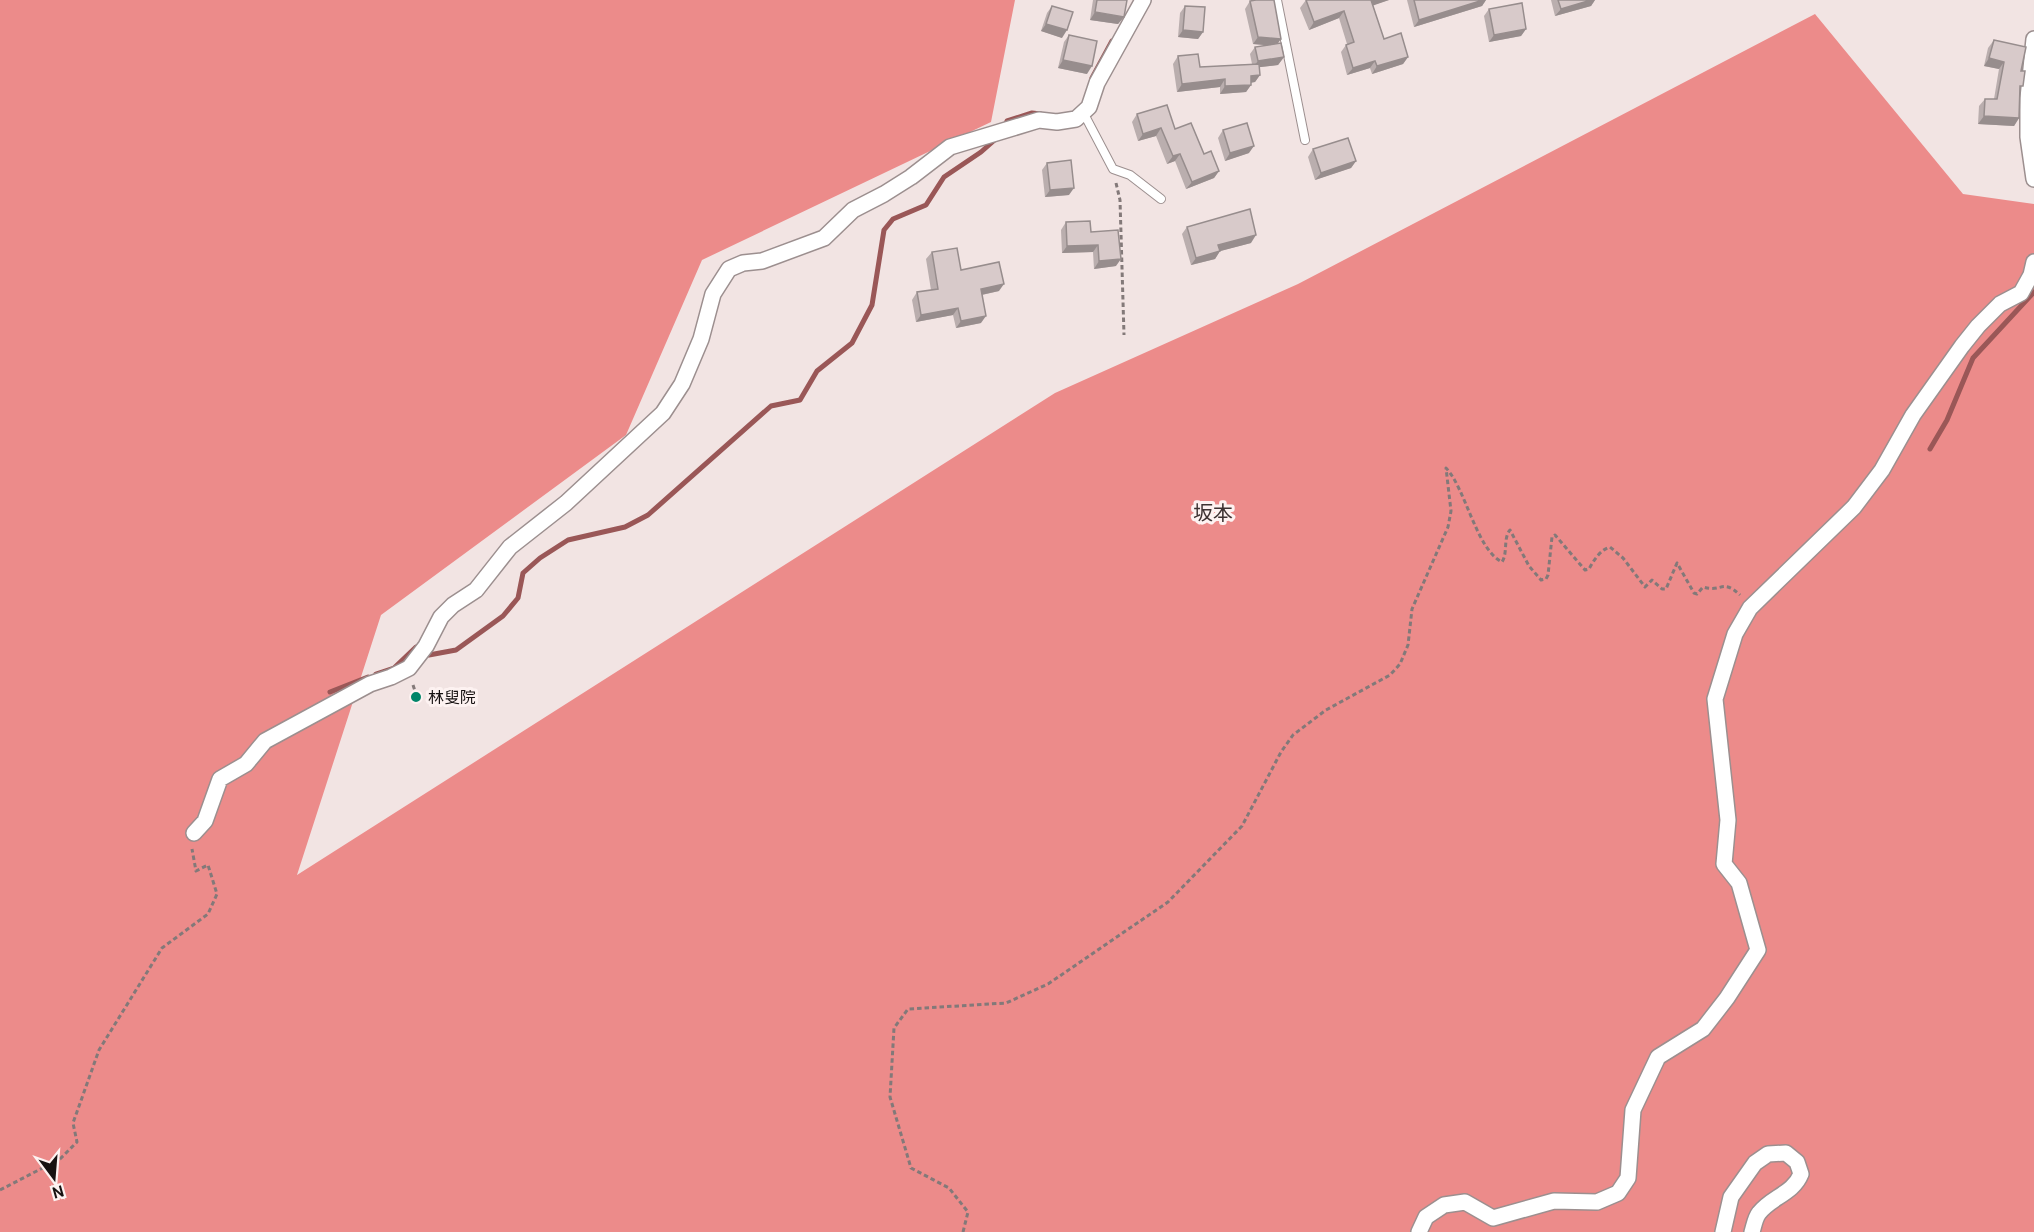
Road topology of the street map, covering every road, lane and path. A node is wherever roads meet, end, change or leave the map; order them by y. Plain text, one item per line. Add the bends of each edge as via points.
1 (1143, 0) edge
2 (1277, 0) edge
3 (2034, 39) edge
4 (1083, 112) junction
5 (1305, 140) dead end
6 (1113, 169) junction
7 (2034, 179) edge
8 (1161, 199) dead end
9 (2034, 262) edge
10 (1124, 334) dead end
11 (1750, 608) junction
12 (194, 833) joint
13 (0, 1190) edge
14 (963, 1232) edge
15 (1419, 1232) edge
16 (1723, 1232) edge
17 (1752, 1232) edge

1 - 4 street
2 - 5 lane
3 - 7 street via 2028,98
4 - 6 lane
4 - 12 street via 1076,119 1039,120 950,147 911,177 853,210 824,238 729,270 713,294 701,339 682,384 663,413 566,503 510,547 476,590 441,616 409,668 370,684 265,741 246,764 220,779 205,821
6 - 8 lane via 1130,175
6 - 10 path via 1120,200
9 - 11 street via 2021,293 2000,304 1962,346 1854,507
11 - 14 path via 1730,586 1713,590 1703,587 1694,593 1677,563 1662,589 1652,580 1645,587 1610,548 1585,570 1555,536 1546,579 1541,580 1534,573 1510,530 1504,558 1499,561 1485,543 1446,468 1451,511 1448,527 1412,609 1408,645 1400,664 1390,675 1326,710 1293,735 1242,826 1168,902 1047,984 1006,1003 908,1010 894,1028 891,1096 910,1168 949,1188 968,1212
11 - 15 street via 1735,634 1715,699 1728,820 1724,864 1739,883 1758,950 1703,1029 1658,1057 1633,1110 1628,1178 1618,1193 1597,1202 1554,1201 1494,1218 1465,1202 1454,1204 1426,1217
12 - 13 path via 190,840 196,871 208,866 217,894 208,914 162,948 99,1050 74,1123 77,1142 60,1159
16 - 17 street via 1731,1197 1755,1163 1768,1154 1786,1153 1797,1162 1801,1174 1797,1185 1758,1214

